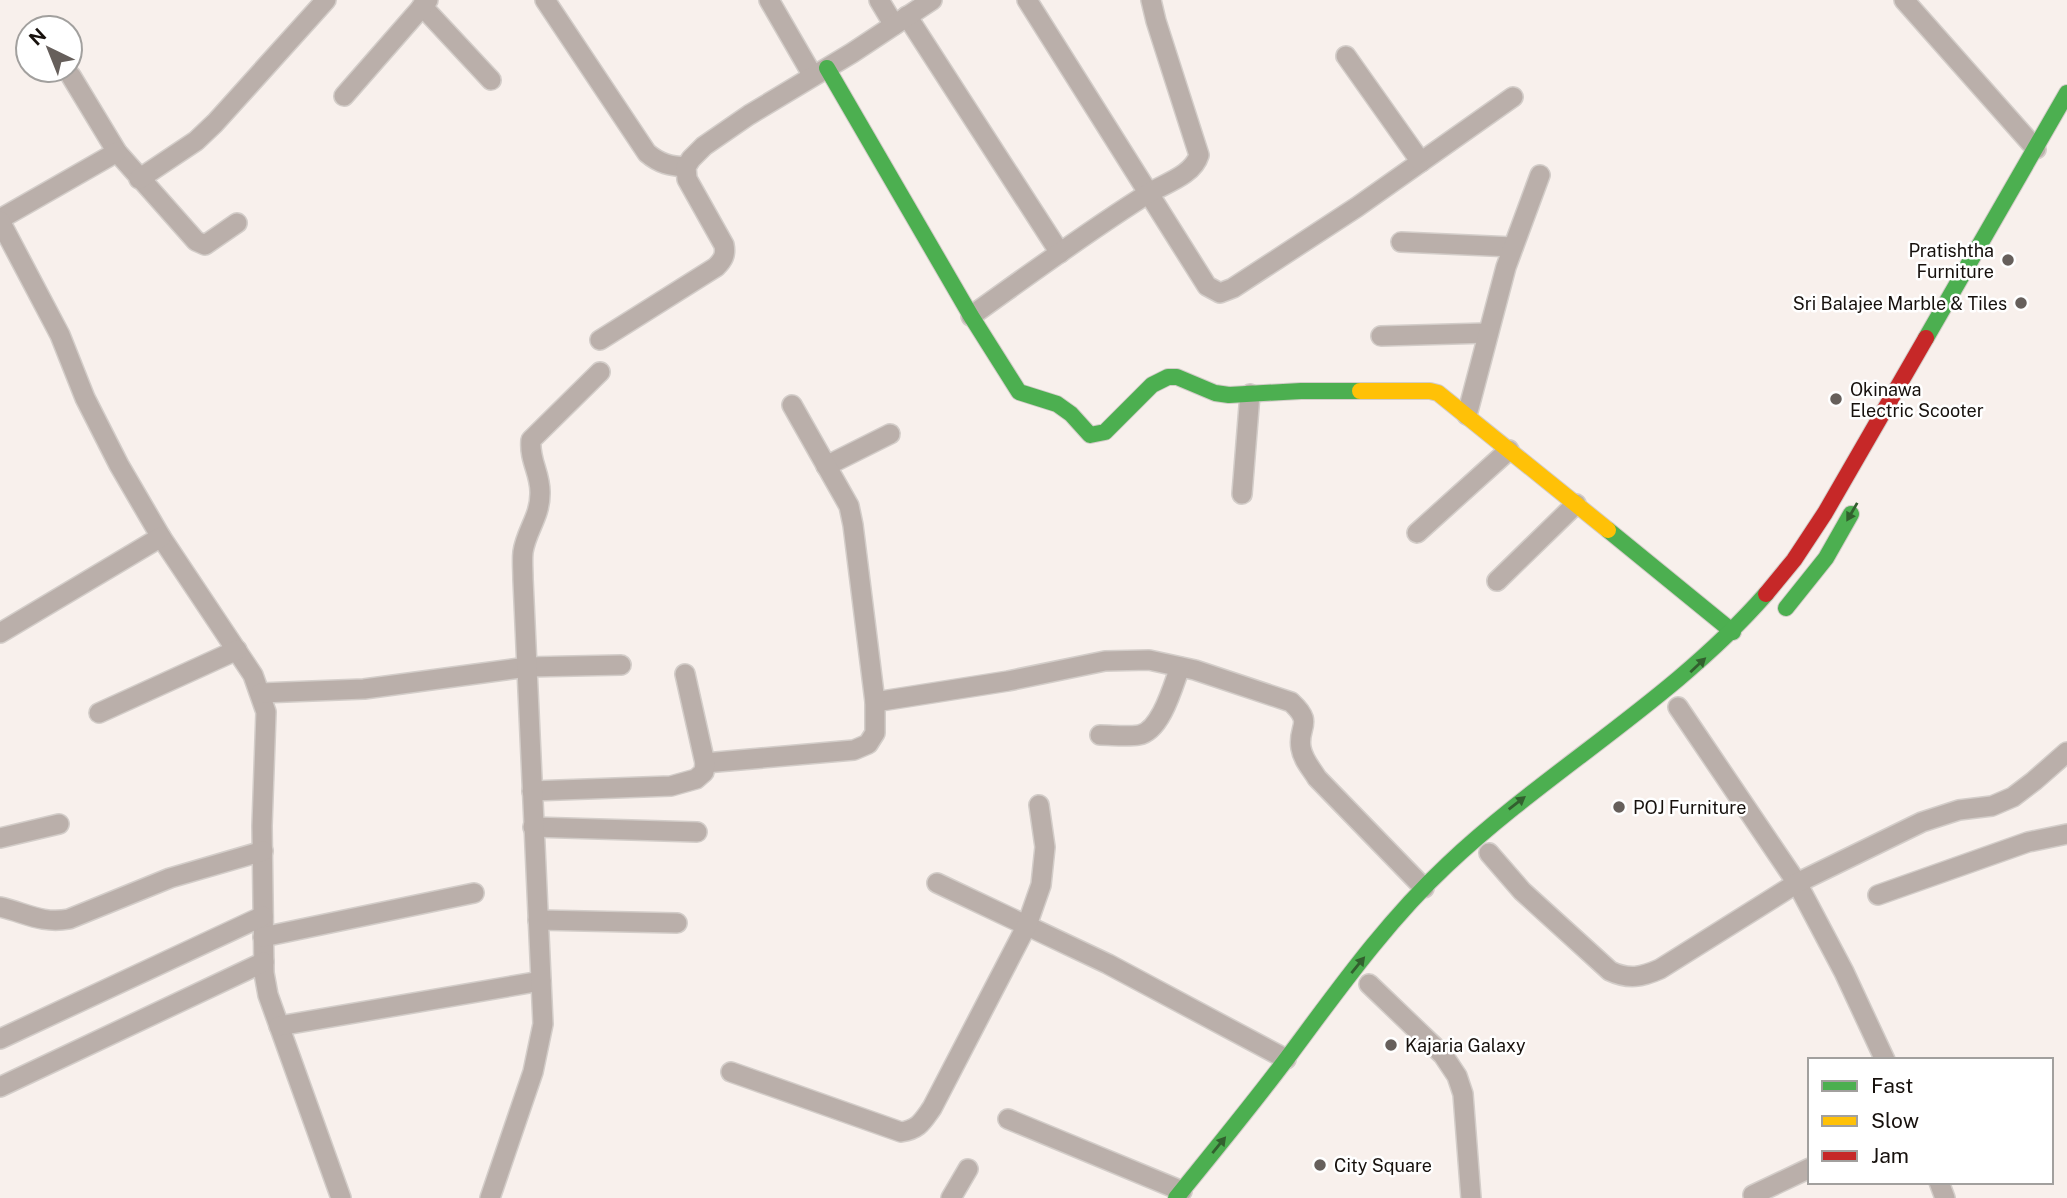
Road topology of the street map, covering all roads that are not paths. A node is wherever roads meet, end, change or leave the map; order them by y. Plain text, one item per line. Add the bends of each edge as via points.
1 (326, 0) edge
2 (545, 0) edge
3 (769, 0) edge
4 (878, 0) edge
5 (932, 0) edge
6 (1027, 0) edge
7 (1151, 0) edge
8 (1904, 0) edge
9 (425, 3) edge
10 (901, 20) junction
11 (1346, 56) dead end
12 (820, 72) junction
13 (491, 80) dead end
14 (76, 84) edge
15 (2067, 93) edge
16 (344, 96) dead end
17 (1513, 97) dead end
18 (2036, 149) junction
19 (117, 152) junction
20 (1421, 162) junction
21 (686, 167) junction
22 (1539, 175) dead end
23 (139, 179) junction
24 (1150, 193) junction
25 (0, 220) edge
26 (237, 223) dead end
27 (1401, 242) dead end
28 (1513, 247) junction
29 (1060, 253) junction
30 (971, 316) junction
31 (1488, 334) junction
32 (1381, 336) dead end
33 (600, 341) dead end
34 (600, 372) dead end
35 (1250, 394) junction
36 (792, 405) dead end
37 (1466, 415) junction
38 (890, 434) dead end
39 (1508, 450) junction
40 (826, 466) junction
41 (1242, 494) dead end
42 (1861, 497) dead end
43 (1576, 504) junction
44 (1417, 533) dead end
45 (161, 537) junction
46 (1497, 581) dead end
47 (1780, 615) dead end
48 (1733, 632) junction
49 (0, 633) edge
50 (237, 650) junction
51 (621, 664) dead end
52 (527, 667) junction
53 (1180, 667) junction
54 (684, 674) dead end
55 (261, 693) junction
56 (875, 702) junction
57 (1678, 707) dead end
58 (99, 713) dead end
59 (1100, 735) dead end
60 (2067, 752) edge
61 (705, 763) junction
62 (532, 791) junction
63 (1039, 805) dead end
64 (59, 824) dead end
65 (533, 827) junction
66 (698, 832) dead end
67 (2067, 834) edge
68 (0, 838) edge
69 (263, 851) junction
70 (1489, 854) dead end
71 (937, 883) dead end
72 (1797, 883) junction
73 (1424, 888) junction
74 (474, 893) dead end
75 (1878, 895) dead end
76 (0, 907) edge
77 (23, 914) junction
78 (263, 916) junction
79 (538, 920) junction
80 (677, 923) dead end
81 (0, 925) edge
82 (1027, 925) junction
83 (263, 937) junction
84 (264, 962) junction
85 (541, 981) junction
86 (1369, 984) dead end
87 (279, 1026) junction
88 (0, 1039) edge
89 (1884, 1058) edge
90 (1286, 1059) junction
91 (731, 1072) dead end
92 (0, 1087) edge
93 (1008, 1119) dead end
94 (968, 1169) dead end
95 (1808, 1169) edge
96 (1179, 1194) edge
97 (1753, 1195) dead end
98 (341, 1198) edge
99 (490, 1198) edge
100 (951, 1198) edge
101 (1471, 1198) edge

1 - 23 street via 215,124
2 - 21 street via 647,153 658,162
3 - 12 street
4 - 10 street
5 - 10 street
6 - 24 street
7 - 24 street via 1199,155 1188,172
8 - 18 street
9 - 13 street
9 - 16 street
10 - 12 street
10 - 29 street
11 - 20 street
12 - 21 street via 704,146
12 - 30 main road
14 - 19 street
15 - 18 main road
17 - 20 street
18 - 48 main road via 1809,538
19 - 23 street
19 - 25 street
20 - 24 street via 1233,289 1220,293 1207,286
21 - 33 street via 687,179 726,253 716,267
22 - 28 street
23 - 26 street via 196,241 212,242
24 - 29 street
25 - 45 street via 60,335 85,398
27 - 28 street
28 - 31 street
29 - 30 street
30 - 35 main road via 1019,392 1057,404 1090,435 1105,432 1152,385 1168,377 1215,393
31 - 32 street
31 - 37 street
34 - 52 street via 531,440 540,497 523,550
35 - 37 main road via 1430,391
35 - 41 street
36 - 40 street
37 - 39 main road
38 - 40 street
39 - 43 main road
39 - 44 street
40 - 56 street via 849,506 853,524
42 -> 47 main road via 1826,558
43 - 46 street
43 - 48 main road
45 - 49 street
45 - 50 street
73 -> 48 main road via 1492,823 1681,680
50 - 55 street
50 - 58 street
51 - 52 street
52 - 55 street via 365,689
52 - 62 street
53 - 56 street via 1149,660 1105,661
53 - 59 street via 1152,728 1141,735
53 - 73 street via 1291,702 1301,711 1303,758
54 - 61 street
55 - 69 street via 266,712
56 - 61 street via 875,733 868,744 855,750
57 - 72 street
60 - 72 street via 2013,797 1922,822
61 - 62 street via 704,772 696,779 671,786
62 - 65 street
63 - 82 street via 1044,870
64 - 68 street
65 - 66 street
65 - 79 street
67 - 75 street via 2028,842
69 - 77 street via 170,878 69,919 43,921
69 - 78 street
70 - 72 street via 1522,891 1620,976 1643,976 1660,968
71 - 82 street
72 - 89 street
90 -> 73 main road via 1351,972
74 - 83 street
76 - 77 street
77 - 81 street
78 - 83 street
78 - 88 street
79 - 80 street
79 - 85 street
82 - 90 street
82 - 91 street via 932,1108 913,1130 901,1132
83 - 84 street
84 - 87 street via 268,995
84 - 92 street
85 - 87 street
85 - 99 street via 543,1024 533,1072
86 - 101 street via 1443,1055 1457,1076 1463,1094
87 - 98 street
96 -> 90 main road
93 - 96 street
94 - 100 street
95 - 97 street

